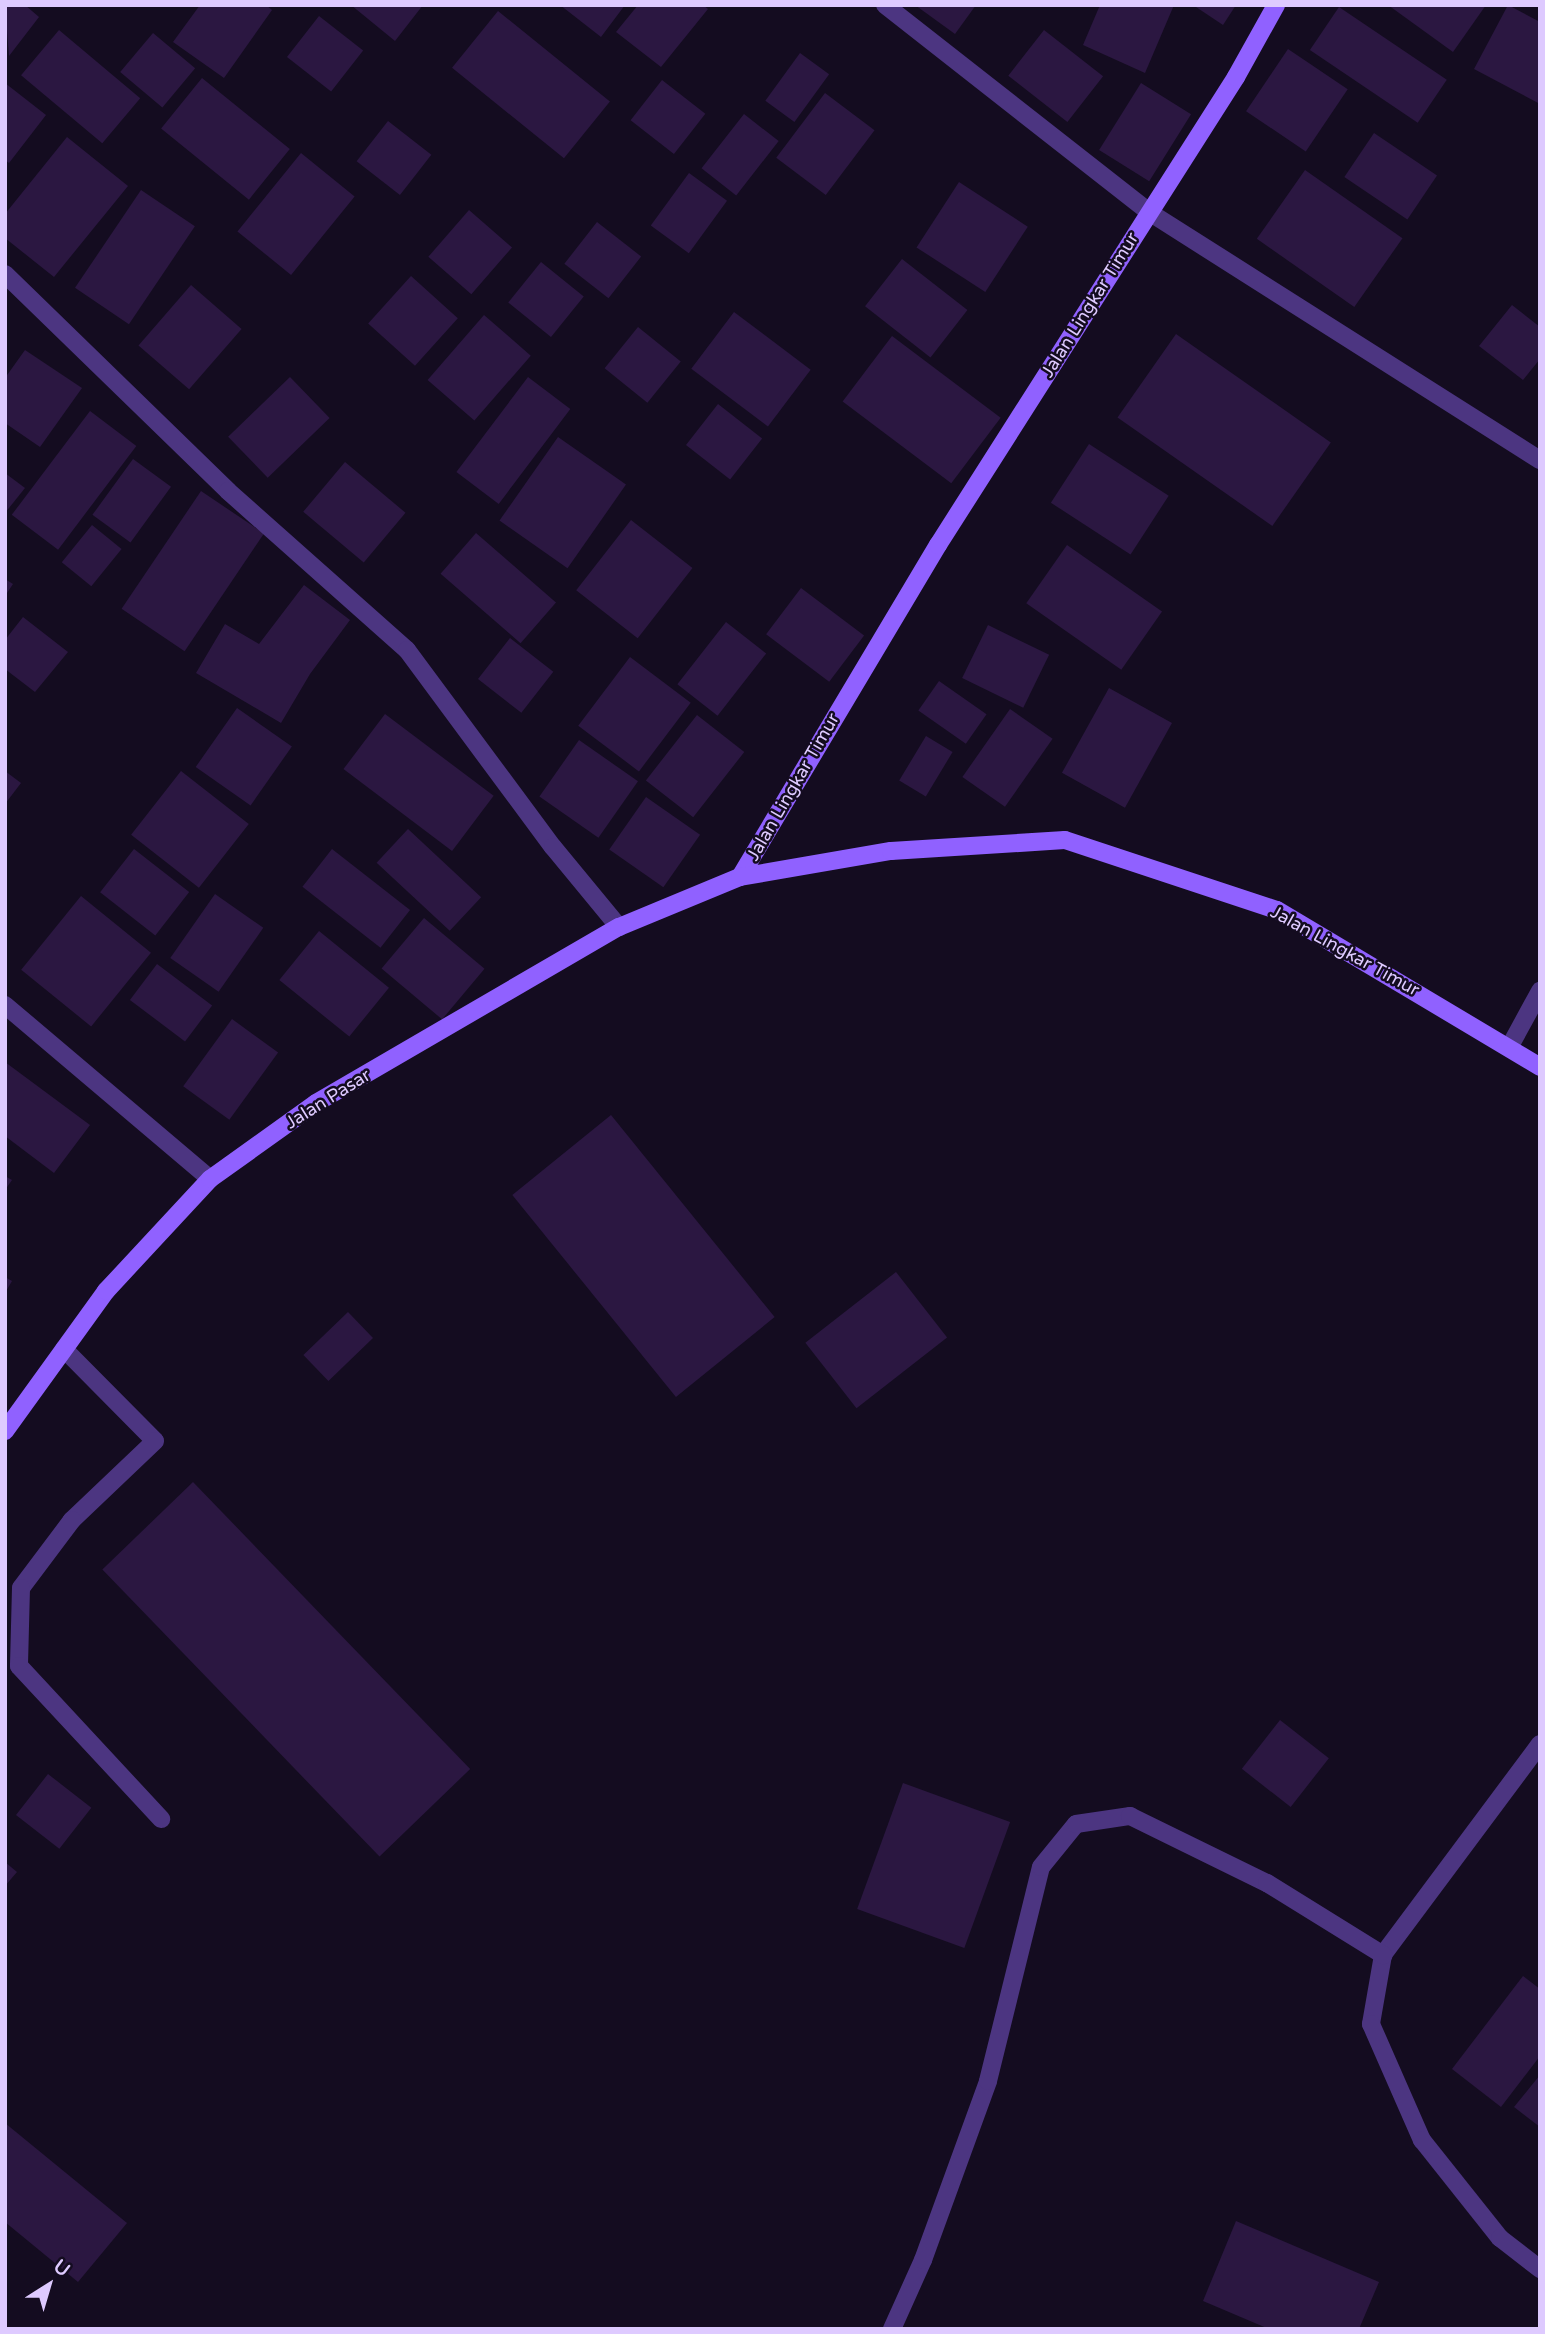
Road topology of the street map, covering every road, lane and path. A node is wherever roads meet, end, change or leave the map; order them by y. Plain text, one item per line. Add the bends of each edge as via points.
1 (885, 5) edge
2 (1276, 5) edge
3 (1149, 212) junction
4 (5, 274) edge
5 (1540, 460) edge
6 (740, 877) junction
7 (619, 927) junction
8 (1540, 991) edge
9 (5, 1005) edge
10 (1510, 1046) junction
11 (1540, 1068) edge
12 (210, 1178) junction
13 (64, 1349) junction
14 (5, 1431) edge
15 (1540, 1744) edge
16 (161, 1819) dead end
17 (1383, 1955) junction
18 (1540, 2269) edge
19 (892, 2329) edge

1 - 3 street
2 - 3 main road, Jalan Lingkar Timur via 1236,77
3 - 5 street
3 - 6 main road, Jalan Lingkar Timur via 938,545
4 - 7 street via 228,491 407,650 553,847
6 - 7 main road, Jalan Pasar
6 - 10 main road, Jalan Lingkar Timur via 891,851 1065,840 1277,910
7 - 12 main road, Jalan Pasar via 316,1103
8 - 10 street
9 - 12 street
10 - 11 main road, Jalan Lingkar Timur
12 - 13 main road, Jalan Pasar via 106,1291
13 - 14 main road, Jalan Pasar
13 - 16 street via 155,1441 72,1520 21,1588 19,1666
15 - 17 street
17 - 18 street via 1371,2024 1422,2140 1500,2238
17 - 19 street via 1267,1884 1130,1816 1076,1824 1041,1867 988,2081 923,2260

